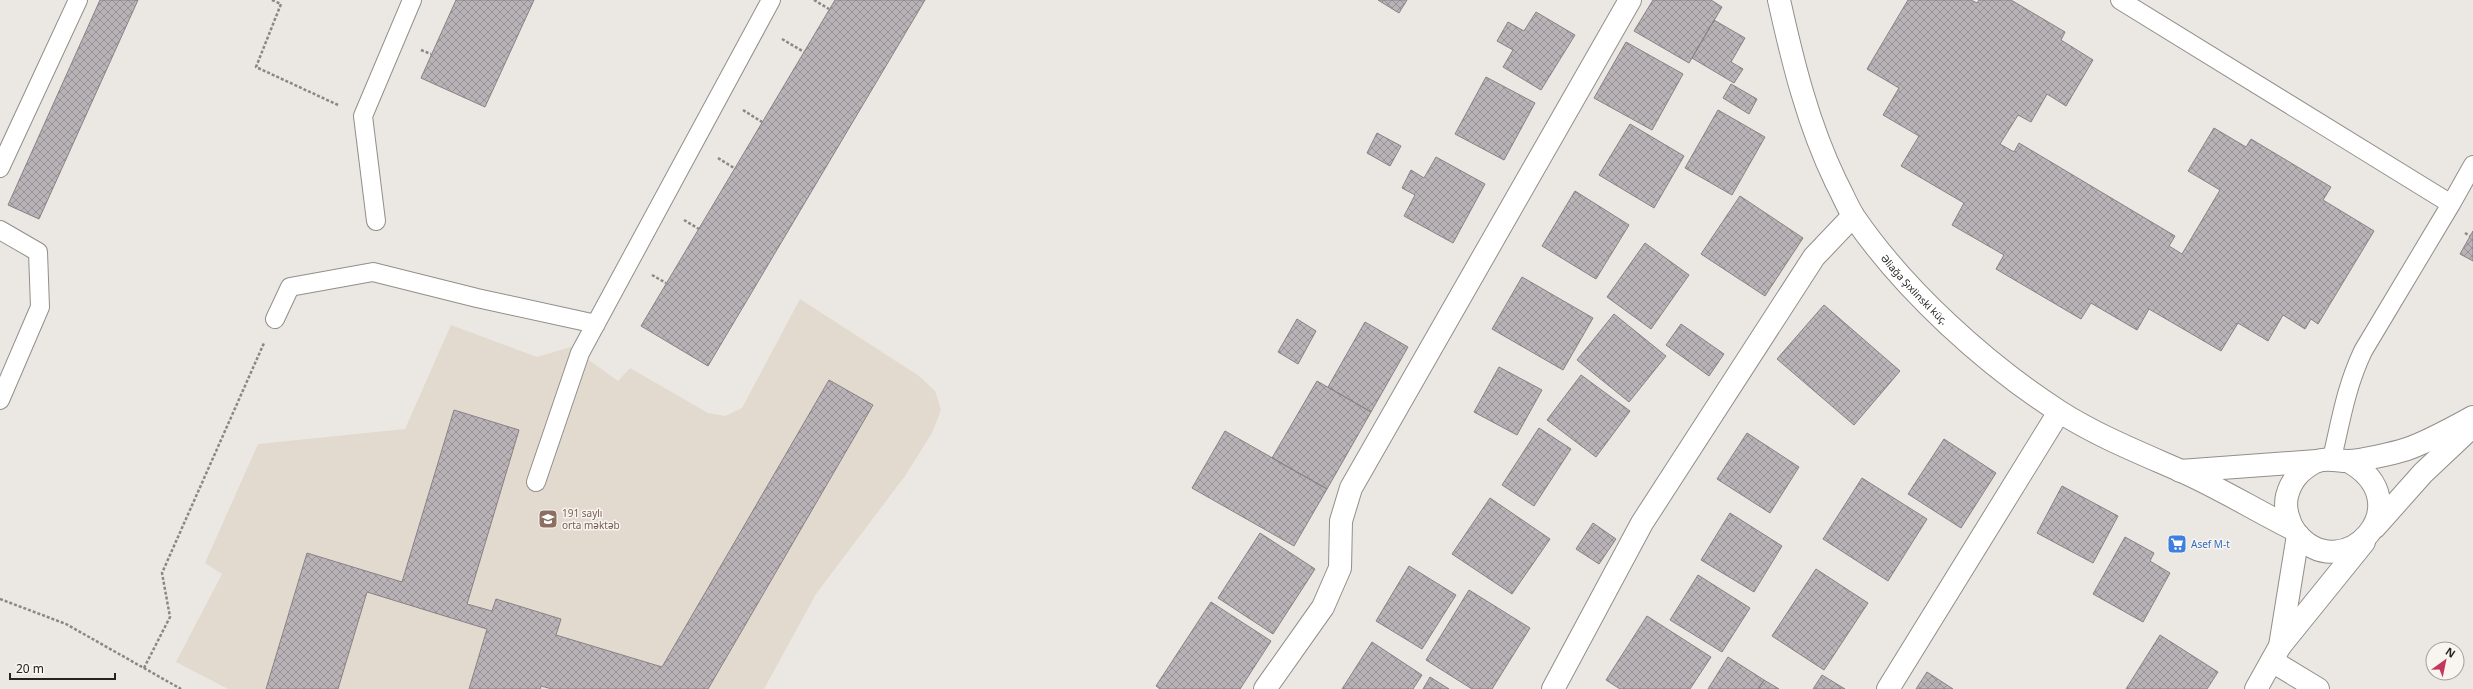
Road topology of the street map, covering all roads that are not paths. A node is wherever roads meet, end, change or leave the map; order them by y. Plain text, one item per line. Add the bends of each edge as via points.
1 (78, 0) edge
2 (412, 0) edge
3 (771, 0) edge
4 (1630, 0) edge
5 (1779, 0) edge
6 (2120, 0) edge
7 (2473, 165) edge
8 (0, 168) edge
9 (2451, 204) junction
10 (1853, 216) junction
11 (376, 221) dead end
12 (0, 230) edge
13 (275, 319) road end
14 (596, 324) junction
15 (0, 400) edge
16 (2059, 412) junction
17 (2473, 417) edge
18 (2473, 426) edge
19 (2332, 460) junction
20 (2180, 471) junction
21 (536, 482) dead end
22 (2295, 532) junction
23 (2370, 534) junction
24 (2276, 654) junction
25 (1265, 689) edge
26 (1553, 689) edge
27 (1888, 689) edge
28 (2256, 689) edge
29 (2318, 689) edge

1 - 8 lane
2 - 11 lane via 363,116
3 - 14 lane
4 - 25 main road via 1351,488 1341,521 1340,568 1322,607
5 - 10 main road, Əliağa Şıxlinski küç. via 1796,79 1818,142
6 - 9 lane
7 - 9 lane
9 - 19 lane via 2353,372 2347,388
10 - 16 main road, Əliağa Şıxlinski küç. via 1897,271 1942,320
10 - 26 main road via 1814,257 1642,523
12 - 15 lane via 38,252 40,308
13 - 14 lane via 290,287 373,272
14 - 21 lane via 580,353
16 - 20 main road, Əliağa Şıxlinski küç. via 2122,447
16 - 27 main road
17 - 19 main road via 2407,449
18 - 23 main road via 2423,473
19 - 20 main road
19 - 22 main road via 2302,470 2290,488 2287,514
19 - 23 main road via 2363,469 2373,481 2379,496 2379,512
20 - 22 main road, Əliağa Şıxlinski küç.
22 - 23 main road via 2308,545 2322,551 2338,552 2352,548
22 - 24 main road
23 - 24 main road
24 - 28 main road
24 - 29 main road

